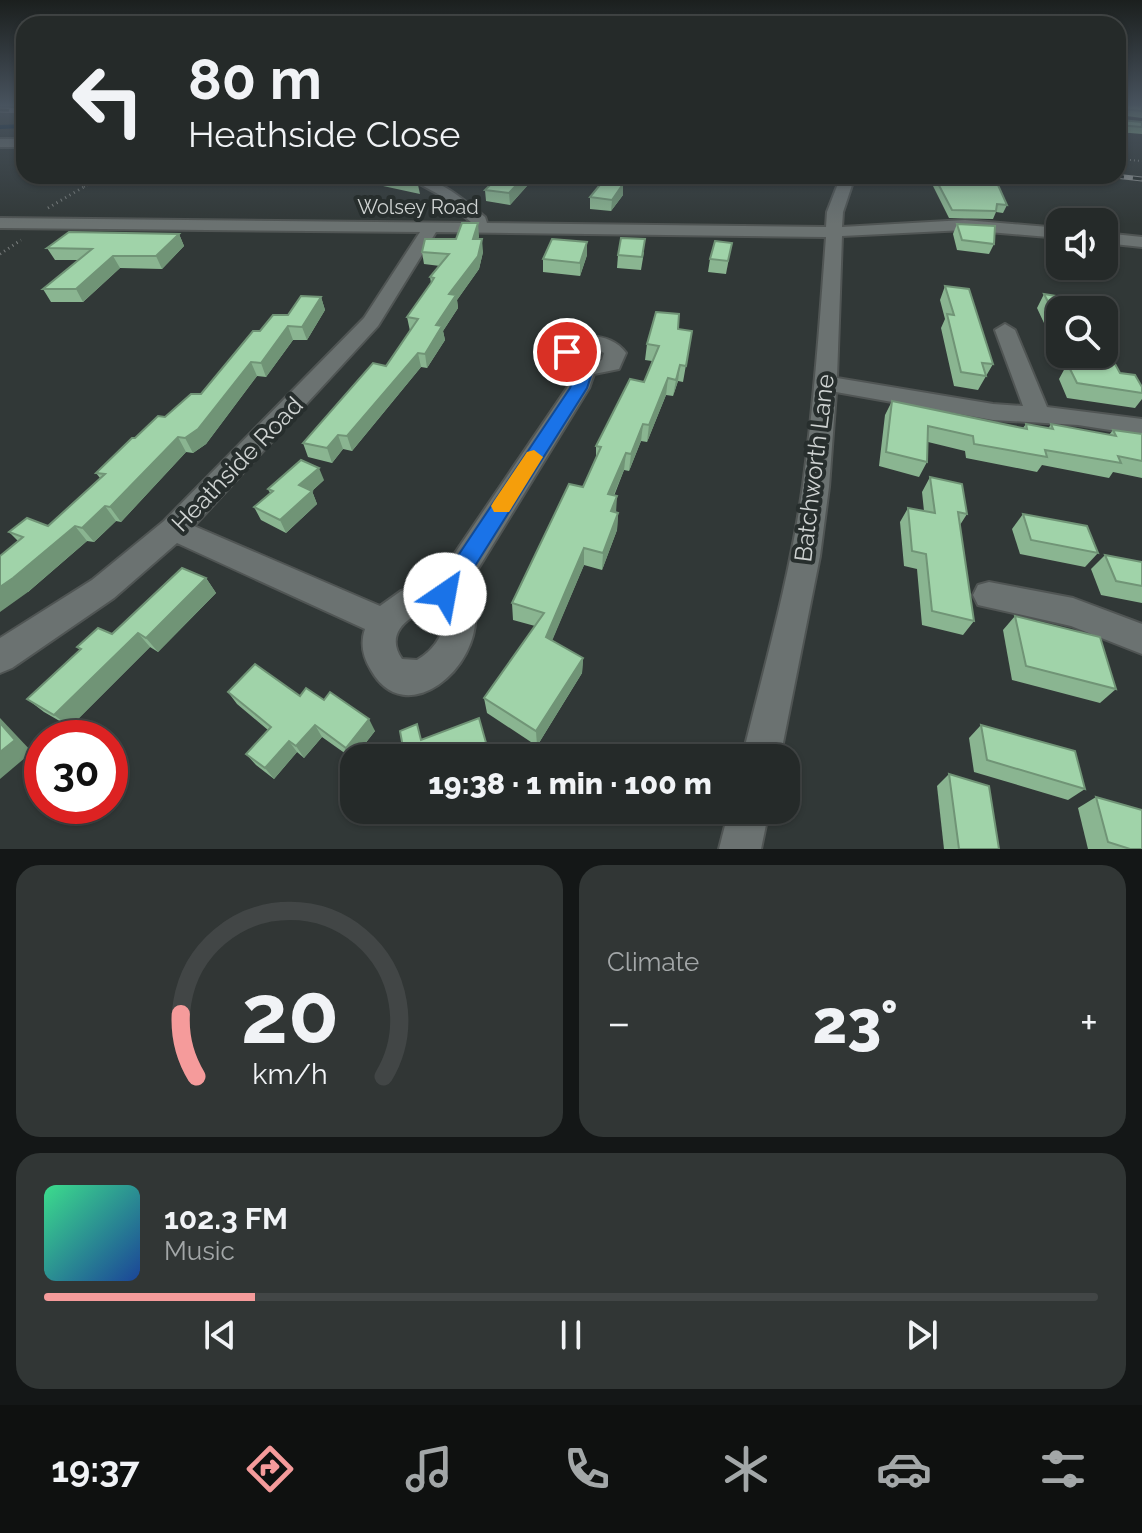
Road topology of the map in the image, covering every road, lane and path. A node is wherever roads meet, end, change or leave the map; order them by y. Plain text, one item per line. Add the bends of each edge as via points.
1 (89, 184) edge
2 (426, 184) edge
3 (845, 184) edge
4 (0, 223) edge
5 (22, 224) junction
6 (479, 227) junction
7 (431, 228) junction
8 (835, 232) junction
9 (1046, 232) edge
10 (1118, 239) edge
11 (1142, 242) edge
12 (1005, 330) dead end
13 (585, 370) dead end
14 (826, 383) junction
15 (1038, 414) junction
16 (1142, 427) edge
17 (174, 529) junction
18 (445, 594) junction
19 (989, 595) dead end
20 (385, 623) junction
21 (1142, 639) edge
22 (0, 657) edge
23 (764, 744) edge
24 (746, 824) edge
25 (740, 849) edge

1 - 5 path
2 - 6 street via 463,205 480,220
3 - 8 street, Batchworth Lane via 835,212
4 - 5 street, Wolsey Road
5 - 7 street, Wolsey Road
6 - 7 street, Wolsey Road
6 - 8 street, Wolsey Road
7 - 17 street, Heathside Road via 371,322
8 - 9 street, Wolsey Road via 965,225
8 - 14 street, Batchworth Lane
10 - 11 street
12 - 15 street
13 - 18 street
14 - 15 street via 993,412
14 - 23 street, Batchworth Lane via 805,556
15 - 16 street
17 - 20 street
17 - 22 street, Heathside Road via 103,589
18 - 20 street via 409,600
18 - 20 street via 458,602 459,640 431,673 396,675 384,666 378,637
19 - 21 street via 1073,612
24 - 25 street

